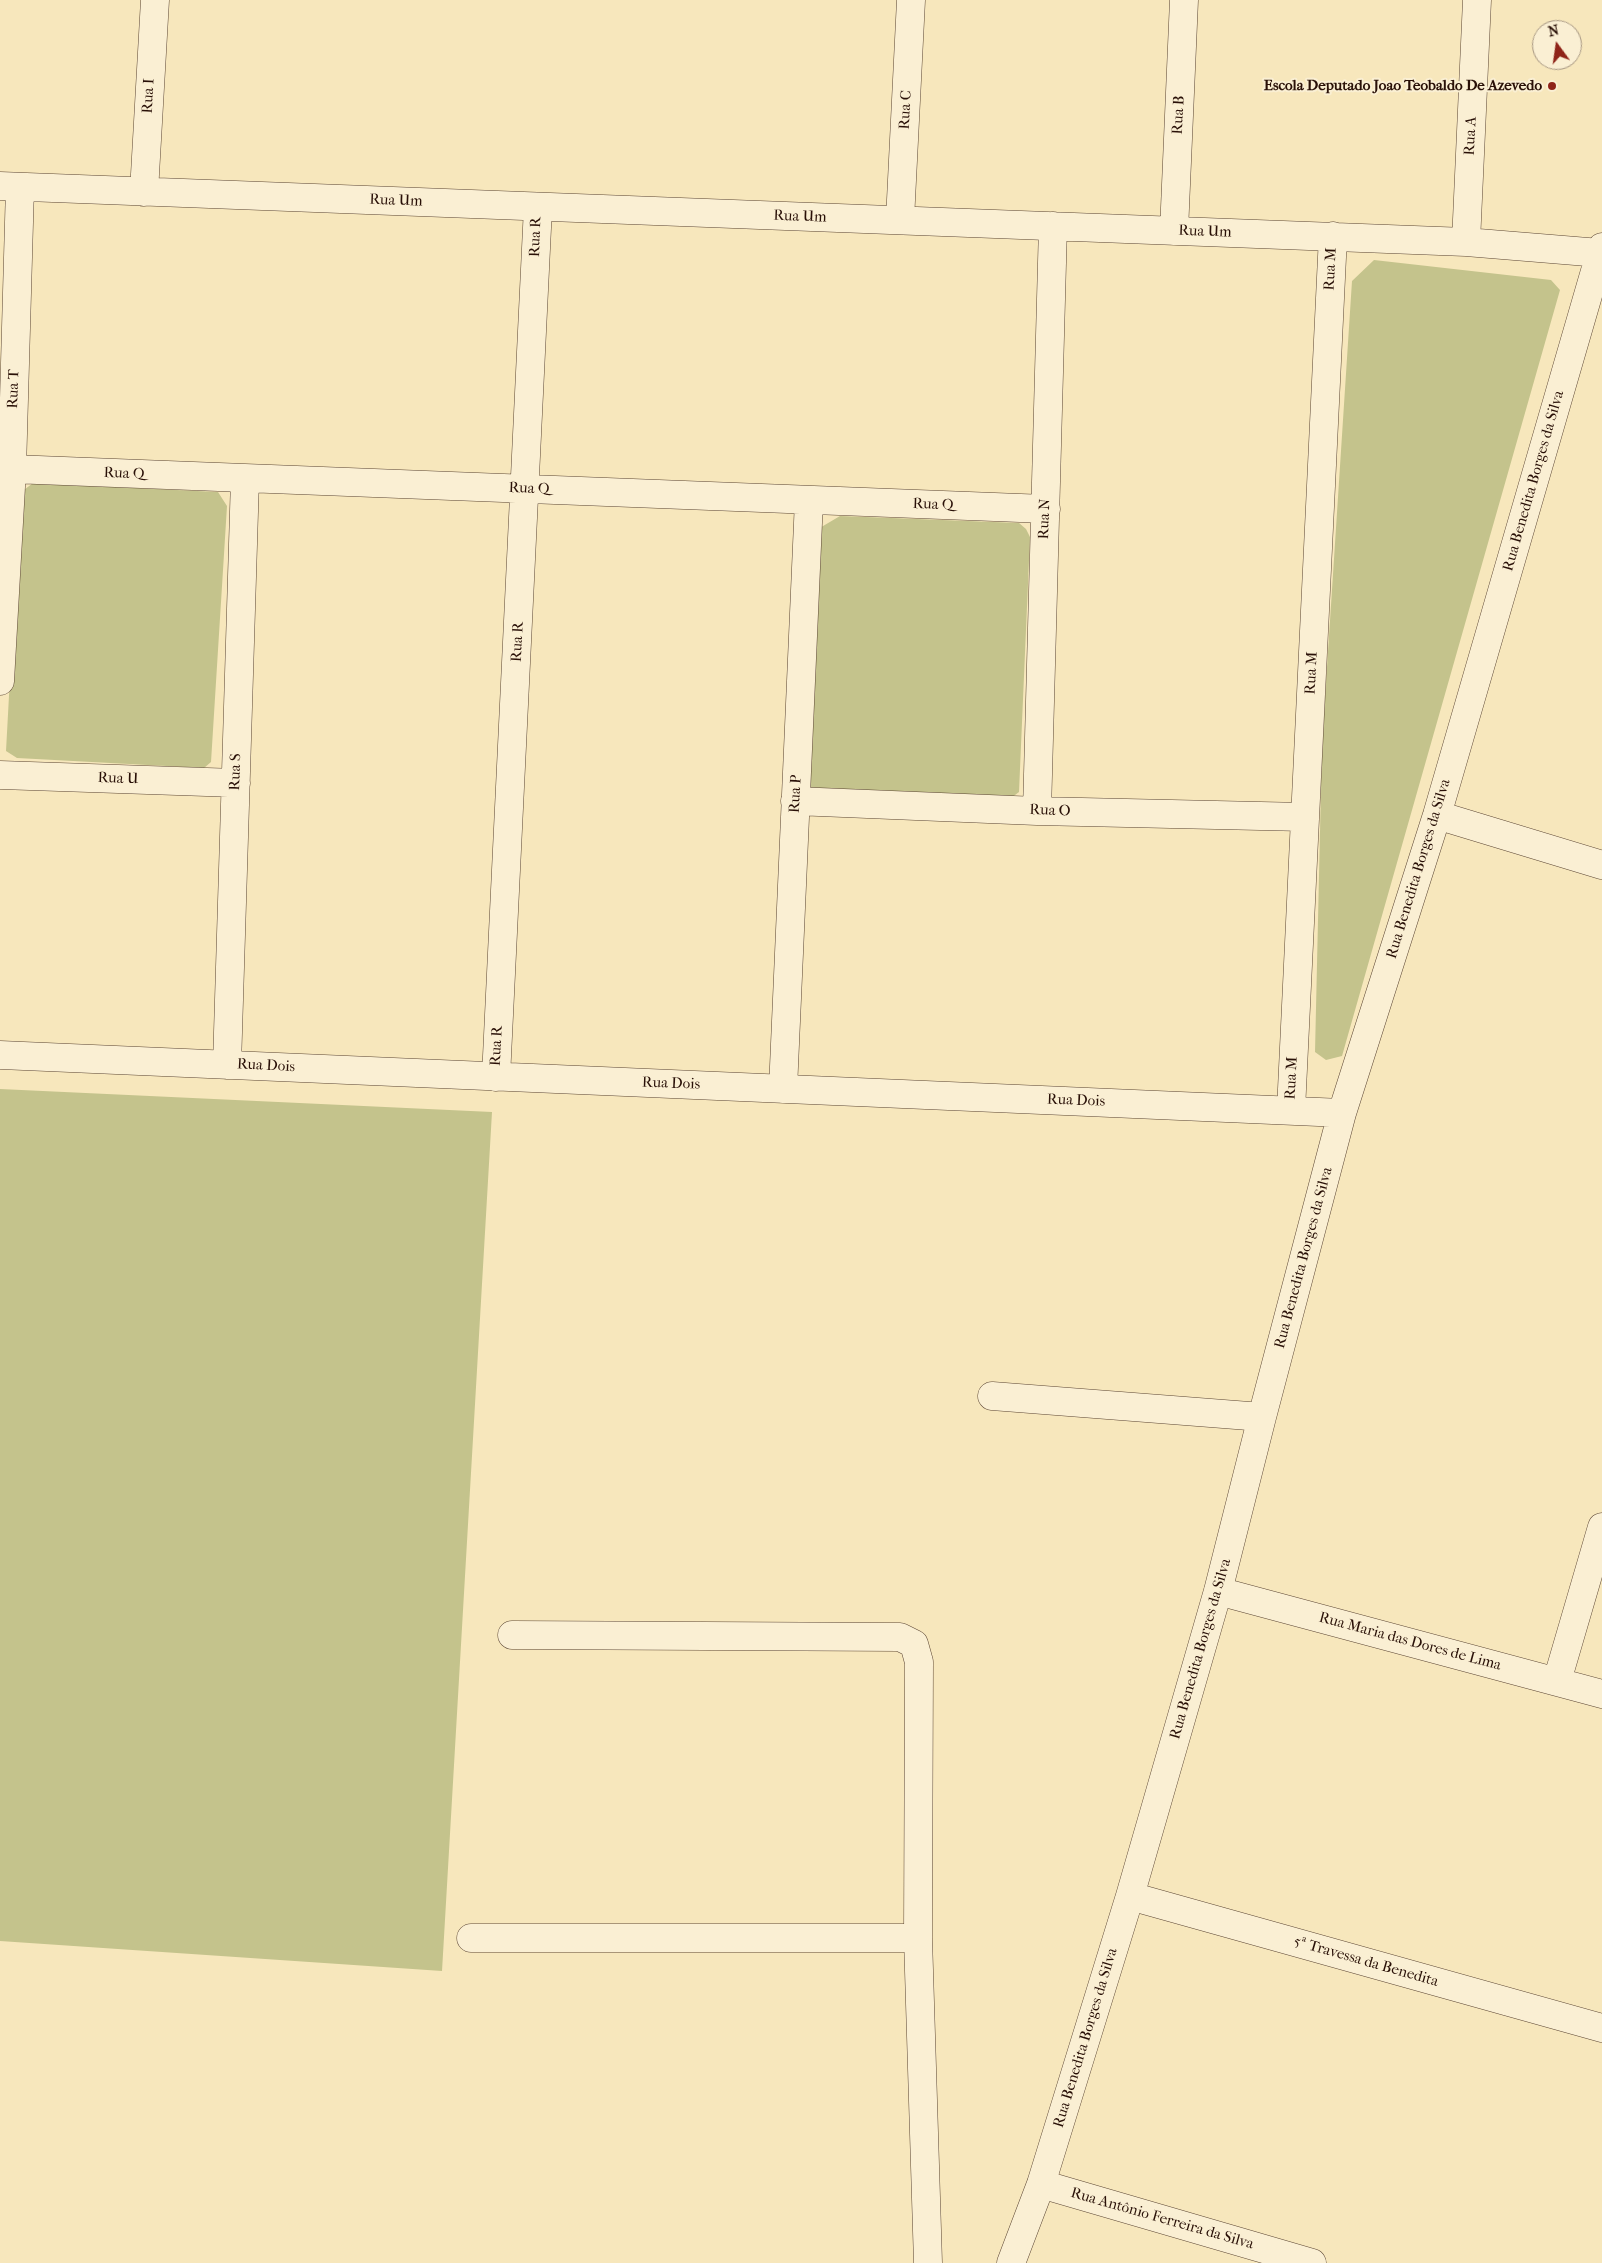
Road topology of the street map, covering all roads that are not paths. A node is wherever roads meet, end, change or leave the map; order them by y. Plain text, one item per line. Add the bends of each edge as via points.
1 (155, 0) edge
2 (911, 0) edge
3 (1184, 0) edge
4 (1477, 0) edge
5 (10, 186) edge
6 (144, 192) junction
7 (538, 207) junction
8 (900, 220) junction
9 (1053, 226) junction
10 (1174, 231) junction
11 (1333, 236) junction
12 (1466, 242) junction
13 (1601, 250) edge
14 (12, 469) junction
15 (245, 478) junction
16 (526, 489) junction
17 (809, 500) junction
18 (1046, 509) junction
19 (0, 681) edge
20 (0, 775) edge
21 (236, 783) junction
22 (795, 801) junction
23 (1037, 811) junction
24 (1437, 815) junction
25 (1305, 817) junction
26 (1602, 865) edge
27 (0, 1055) edge
28 (228, 1065) junction
29 (496, 1077) junction
30 (783, 1089) junction
31 (1291, 1110) junction
32 (1342, 1113) junction
33 (992, 1396) dead end
34 (1262, 1417) junction
35 (1602, 1527) edge
36 (1218, 1591) junction
37 (512, 1635) dead end
38 (1557, 1682) junction
39 (1602, 1694) edge
40 (1130, 1896) junction
41 (471, 1938) dead end
42 (918, 1938) junction
43 (1602, 2028) edge
44 (1042, 2184) junction
45 (928, 2263) edge
46 (1011, 2263) edge
47 (1312, 2263) edge

1 - 6 street, Rua I
2 - 8 street, Rua C
3 - 10 street, Rua B
4 - 12 street, Rua A
5 - 6 street, Rua Um
5 - 14 street, Rua T
6 - 7 street, Rua Um
7 - 8 street, Rua Um
7 - 16 street, Rua R
8 - 9 street, Rua Um
9 - 10 street, Rua Um
9 - 18 street, Rua N
10 - 11 street, Rua Um
11 - 12 street, Rua Um
11 - 25 street, Rua M
12 - 13 street, Rua Um
13 - 24 street, Rua Benedita Borges da Silva
14 - 15 street, Rua Q
14 - 19 street, Rua T
15 - 16 street, Rua Q
15 - 21 street, Rua S
16 - 17 street, Rua Q
16 - 29 street, Rua R
17 - 18 street, Rua Q
17 - 22 street, Rua P
18 - 23 street, Rua N
20 - 21 street, Rua U
21 - 28 street, Rua S
22 - 23 street, Rua O
22 - 30 street, Rua P
23 - 25 street, Rua O
24 - 26 street
24 - 32 street, Rua Benedita Borges da Silva
25 - 31 street, Rua M
27 - 28 street, Rua Dois
28 - 29 street, Rua Dois
29 - 30 street, Rua Dois
30 - 31 street, Rua Dois
31 - 32 street, Rua Dois
32 - 34 street, Rua Benedita Borges da Silva
33 - 34 street
34 - 36 street, Rua Benedita Borges da Silva
35 - 38 street
36 - 38 street, Rua Maria das Dores de Lima
36 - 40 street, Rua Benedita Borges da Silva
37 - 42 street via 900,1637 914,1644 919,1662
38 - 39 street, Rua Maria das Dores de Lima
40 - 43 street, 5ª Travessa da Benedita
40 - 44 street, Rua Benedita Borges da Silva
41 - 42 street
42 - 45 street
44 - 46 street, Rua Benedita Borges da Silva
44 - 47 street, Rua Antônio Ferreira da Silva

